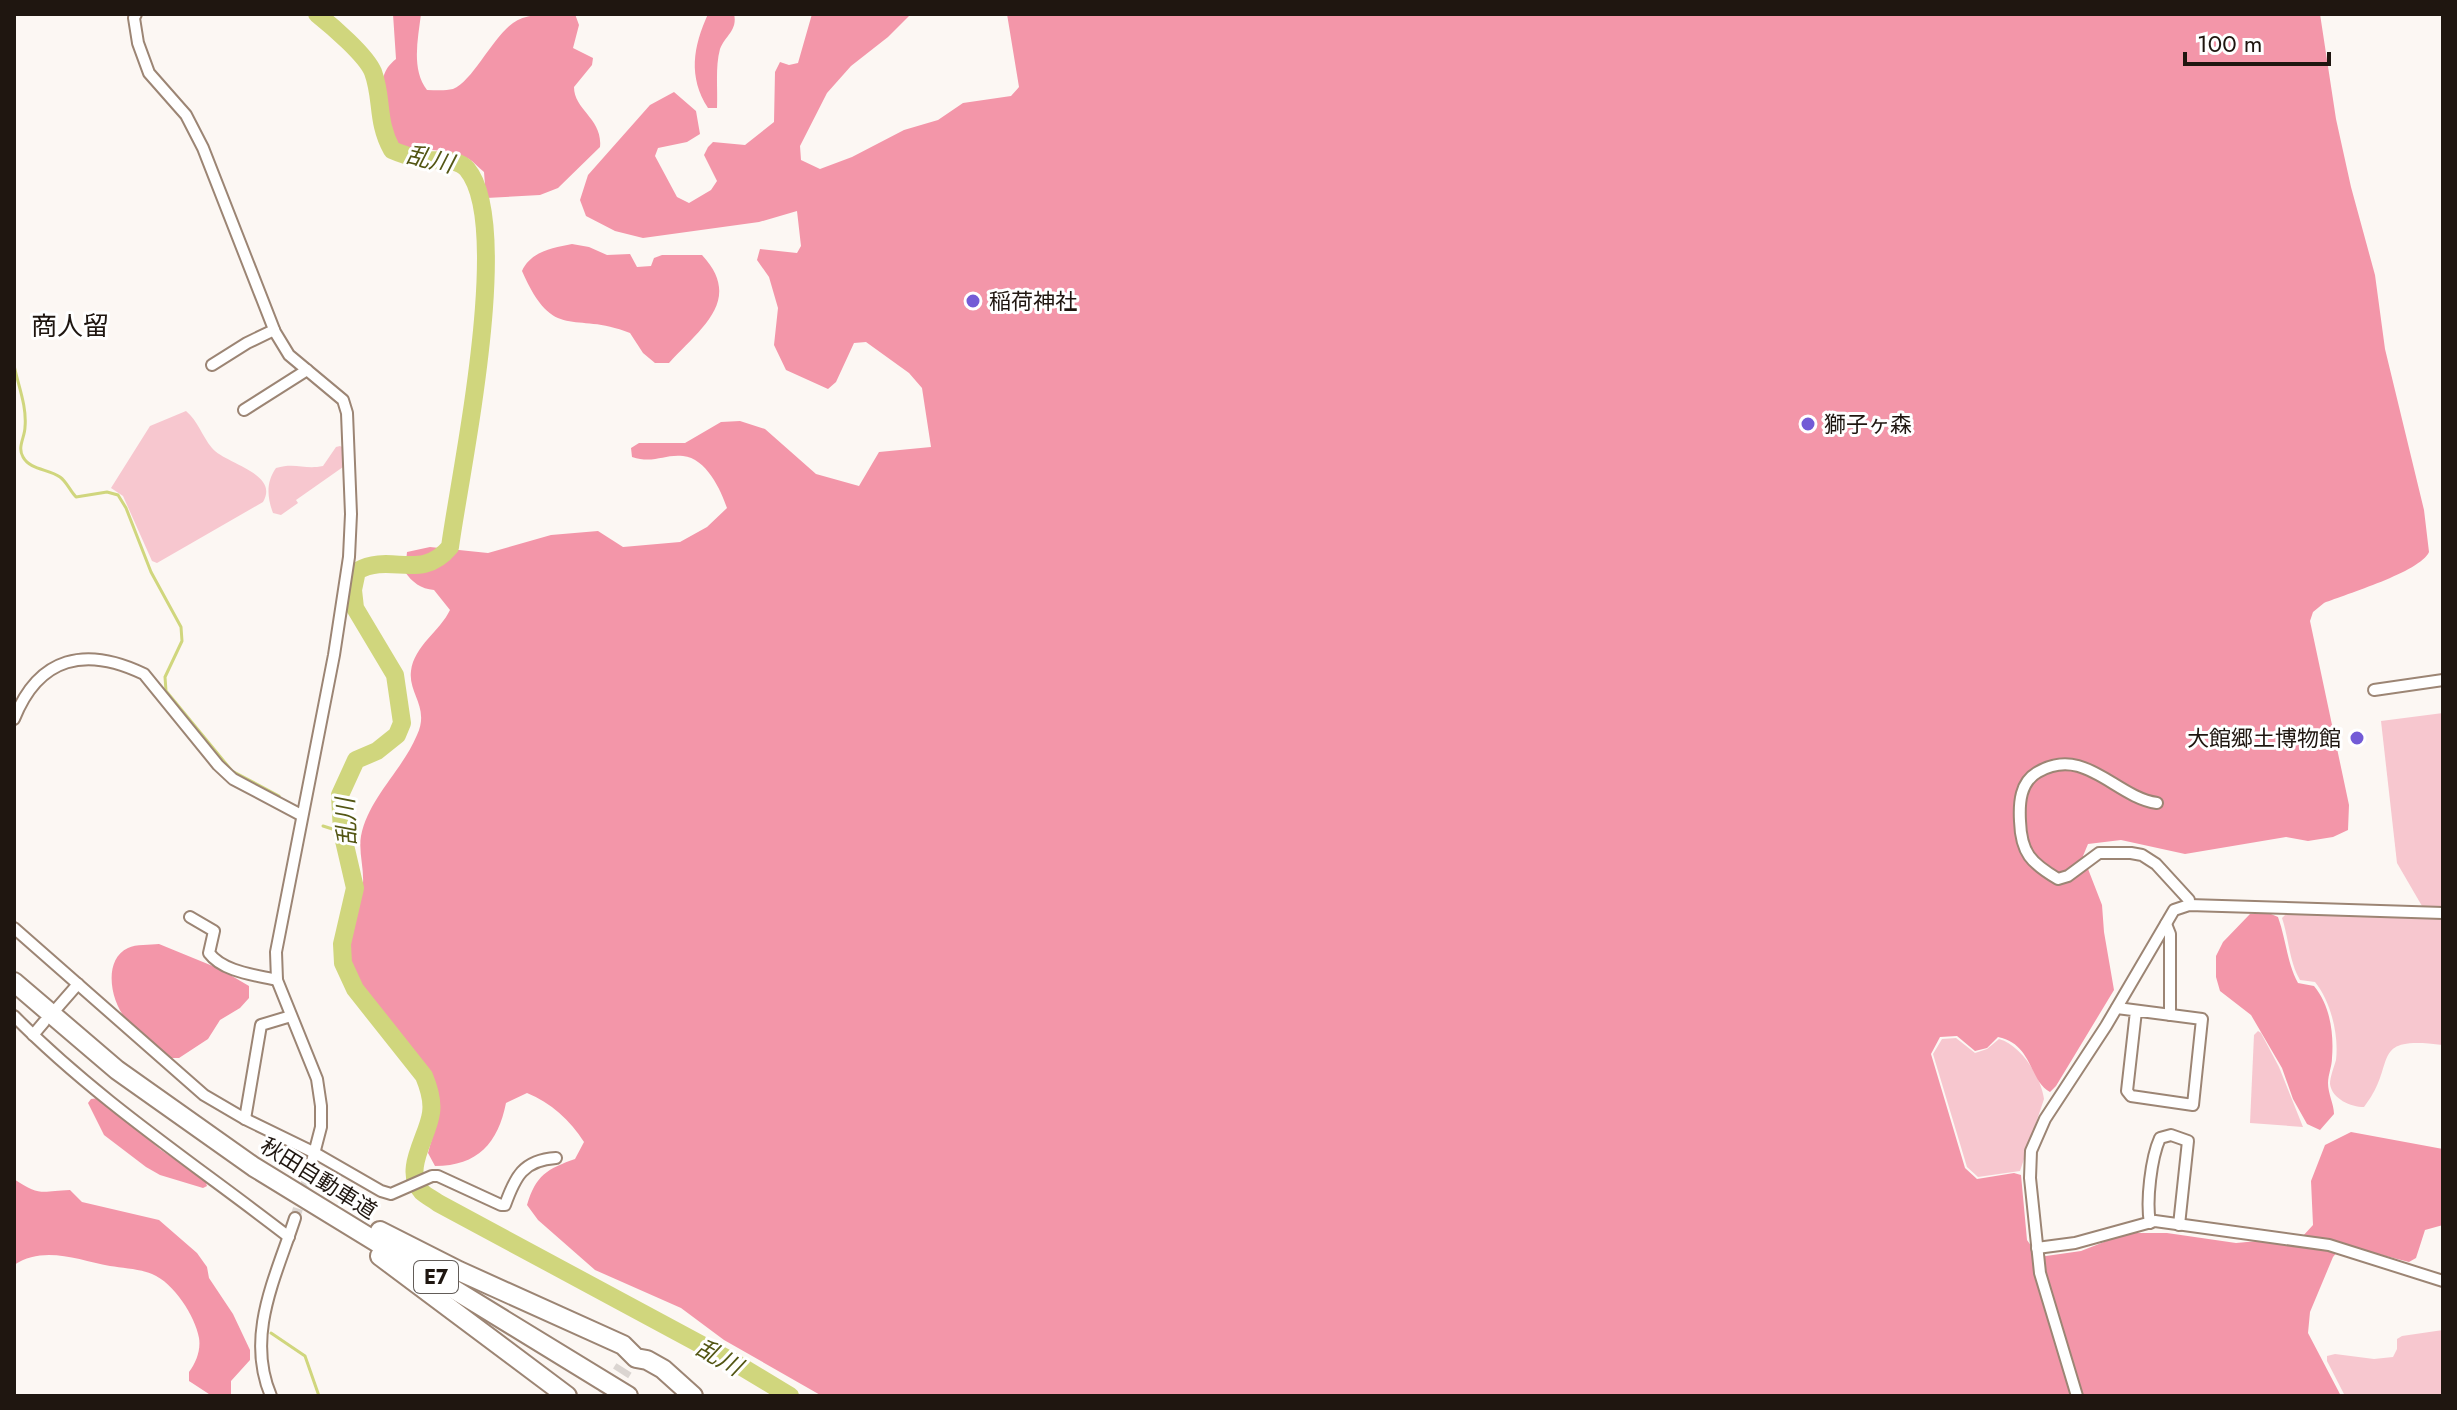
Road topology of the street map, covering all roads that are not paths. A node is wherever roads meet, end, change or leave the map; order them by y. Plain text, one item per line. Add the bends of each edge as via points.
1 (136, 14) edge
2 (274, 330) junction
3 (212, 365) dead end
4 (307, 370) junction
5 (244, 410) dead end
6 (2443, 680) edge
7 (2374, 690) dead end
8 (14, 719) edge
9 (2157, 803) dead end
10 (301, 815) junction
11 (2189, 905) junction
12 (2443, 913) edge
13 (190, 917) dead end
14 (2166, 924) junction
15 (14, 928) edge
16 (277, 980) junction
17 (14, 982) edge
18 (78, 984) junction
19 (57, 1008) dead end
20 (2117, 1008) junction
21 (2136, 1011) junction
22 (2170, 1015) junction
23 (14, 1016) edge
24 (291, 1016) junction
25 (44, 1022) dead end
26 (33, 1035) junction
27 (245, 1119) junction
28 (315, 1153) junction
29 (556, 1158) dead end
30 (254, 1167) junction
31 (309, 1173) tunnel mouth
32 (295, 1218) tunnel mouth
33 (2150, 1223) junction
34 (2179, 1225) junction
35 (289, 1237) junction
36 (2037, 1248) junction
37 (2443, 1281) edge
38 (622, 1392) edge
39 (271, 1396) edge
40 (567, 1396) edge
41 (693, 1396) edge
42 (2077, 1396) edge

1 - 2 street via 138,43 149,73 186,115 203,148
2 - 3 street
2 - 4 street via 289,355
4 - 5 street
4 - 10 street via 343,400 347,413 351,514 334,655
6 - 7 street
8 - 10 street via 35,682 57,666 81,659 130,667 144,674 233,779
9 - 11 street via 2143,801 2079,765 2056,765 2032,776 2022,791 2020,839 2037,867 2058,879 2099,853 2142,855 2156,864
10 - 16 street via 278,934
11 - 12 street
11 - 14 street via 2174,910
13 - 16 street via 214,931 209,953 215,960
14 - 20 street
14 - 22 street
15 - 18 street
16 - 24 street
17 - 30 highway, 秋田自動車道 / E7 via 117,1070
18 - 19 street
18 - 27 street via 204,1095
20 - 21 street
20 - 36 street via 2045,1119 2031,1151
21 - 22 street
21 - 22 street via 2127,1091 2131,1096 2193,1105 2202,1019
23 - 26 street
24 - 27 street via 261,1025
24 - 28 street via 317,1079 321,1127
25 - 26 street
26 - 35 street via 139,1127
27 - 28 street
28 - 29 street via 391,1194 438,1176 505,1205 523,1170 541,1159
28 - 31 street
30 - 38 highway, 秋田自動車道 / E7
30 - 40 highway
30 - 41 highway via 459,1271 623,1345 631,1367 647,1360
32 - 35 street
33 - 34 street
33 - 34 street via 2156,1146 2160,1138 2171,1135 2188,1141
33 - 36 street
34 - 37 street via 2329,1245
35 - 39 street via 259,1330 260,1362
36 - 42 street

